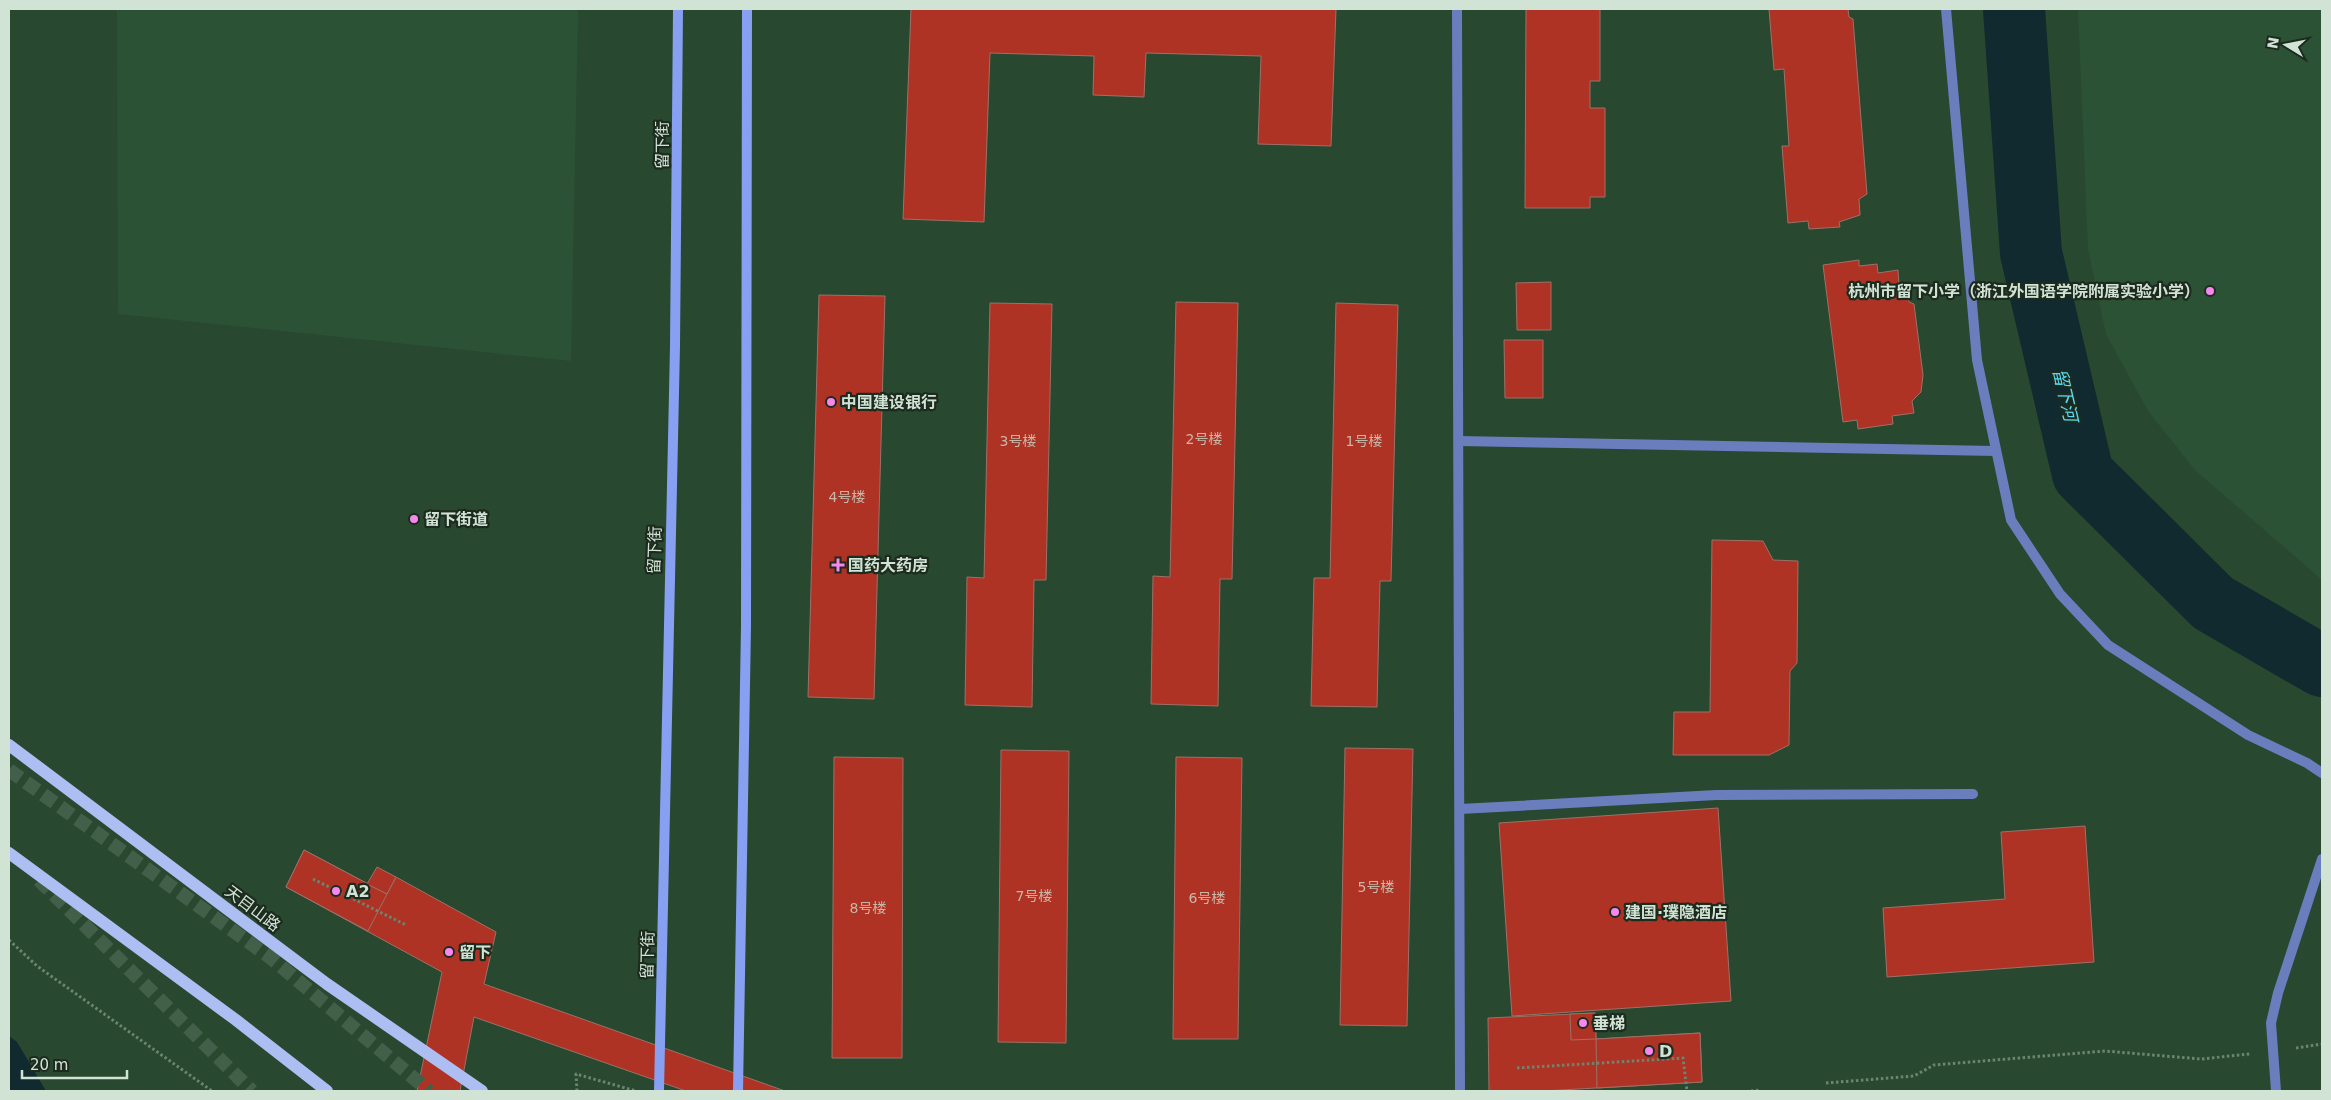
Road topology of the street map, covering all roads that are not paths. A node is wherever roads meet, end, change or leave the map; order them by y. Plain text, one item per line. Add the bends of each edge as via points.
1 (678, 9) edge
2 (747, 9) edge
3 (1457, 9) edge
4 (1946, 9) edge
5 (1459, 441) junction
6 (1996, 451) junction
7 (9, 745) edge
8 (2322, 773) edge
9 (1973, 794) dead end
10 (1460, 809) junction
11 (9, 853) edge
12 (2322, 859) edge
13 (327, 1091) edge
14 (482, 1091) edge
15 (658, 1091) edge
16 (738, 1091) edge
17 (1460, 1091) edge
18 (2276, 1091) edge

1 - 15 main road, 留下街 via 675,346
2 - 16 main road via 746,626
3 - 5 street
4 - 6 street via 1977,360
5 - 6 street
5 - 10 street
6 - 8 street via 2011,520 2060,594 2108,645 2248,735
7 - 14 main road, 天目山路 via 327,984
9 - 10 street via 1716,795
10 - 17 street
11 - 13 main road
12 - 18 street via 2271,1023

